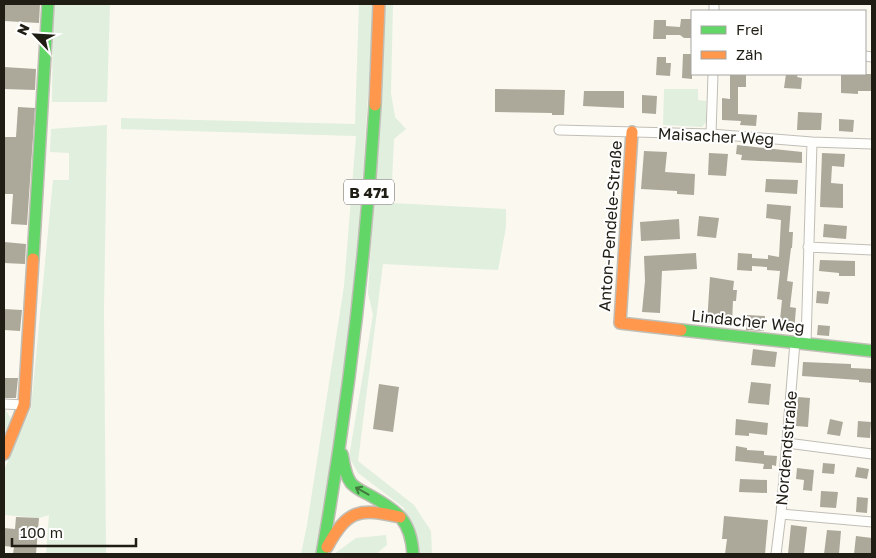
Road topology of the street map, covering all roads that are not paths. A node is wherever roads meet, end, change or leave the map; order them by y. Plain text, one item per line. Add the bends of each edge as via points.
1 (48, 4) edge
2 (379, 4) edge
3 (713, 75) edge
4 (559, 130) dead end
5 (632, 132) junction
6 (712, 134) junction
7 (812, 142) junction
8 (872, 144) edge
9 (808, 247) junction
10 (872, 250) edge
11 (620, 323) joint
12 (800, 343) junction
13 (872, 351) edge
14 (4, 404) edge
15 (24, 405) junction
16 (787, 443) junction
17 (340, 446) junction
18 (4, 454) edge
19 (872, 454) edge
20 (781, 514) junction
21 (402, 518) junction
22 (872, 522) edge
23 (323, 554) edge
24 (413, 554) edge
25 (776, 554) edge

1 - 15 main road
2 - 17 main road, B 471 via 365,238
3 - 6 street
4 - 5 street, Maisacher Weg
5 - 6 street, Maisacher Weg
5 - 11 main road, Anton-Pendele-Straße
6 - 7 street, Maisacher Weg
7 - 8 street, Maisacher Weg
7 - 9 street, Nordendstraße
9 - 10 street
9 - 12 street, Nordendstraße
11 - 12 main road, Lindacher Weg
12 - 13 main road, Lindacher Weg
12 - 16 street, Nordendstraße
14 - 15 street
15 - 18 main road
16 - 19 street
16 - 20 street, Nordendstraße
21 -> 17 main road via 392,507 354,486 347,476
17 - 23 main road, B 471
20 - 22 street
20 - 25 street, Nordendstraße
21 - 23 main road via 370,511 355,514 342,524
21 - 24 main road via 412,537

